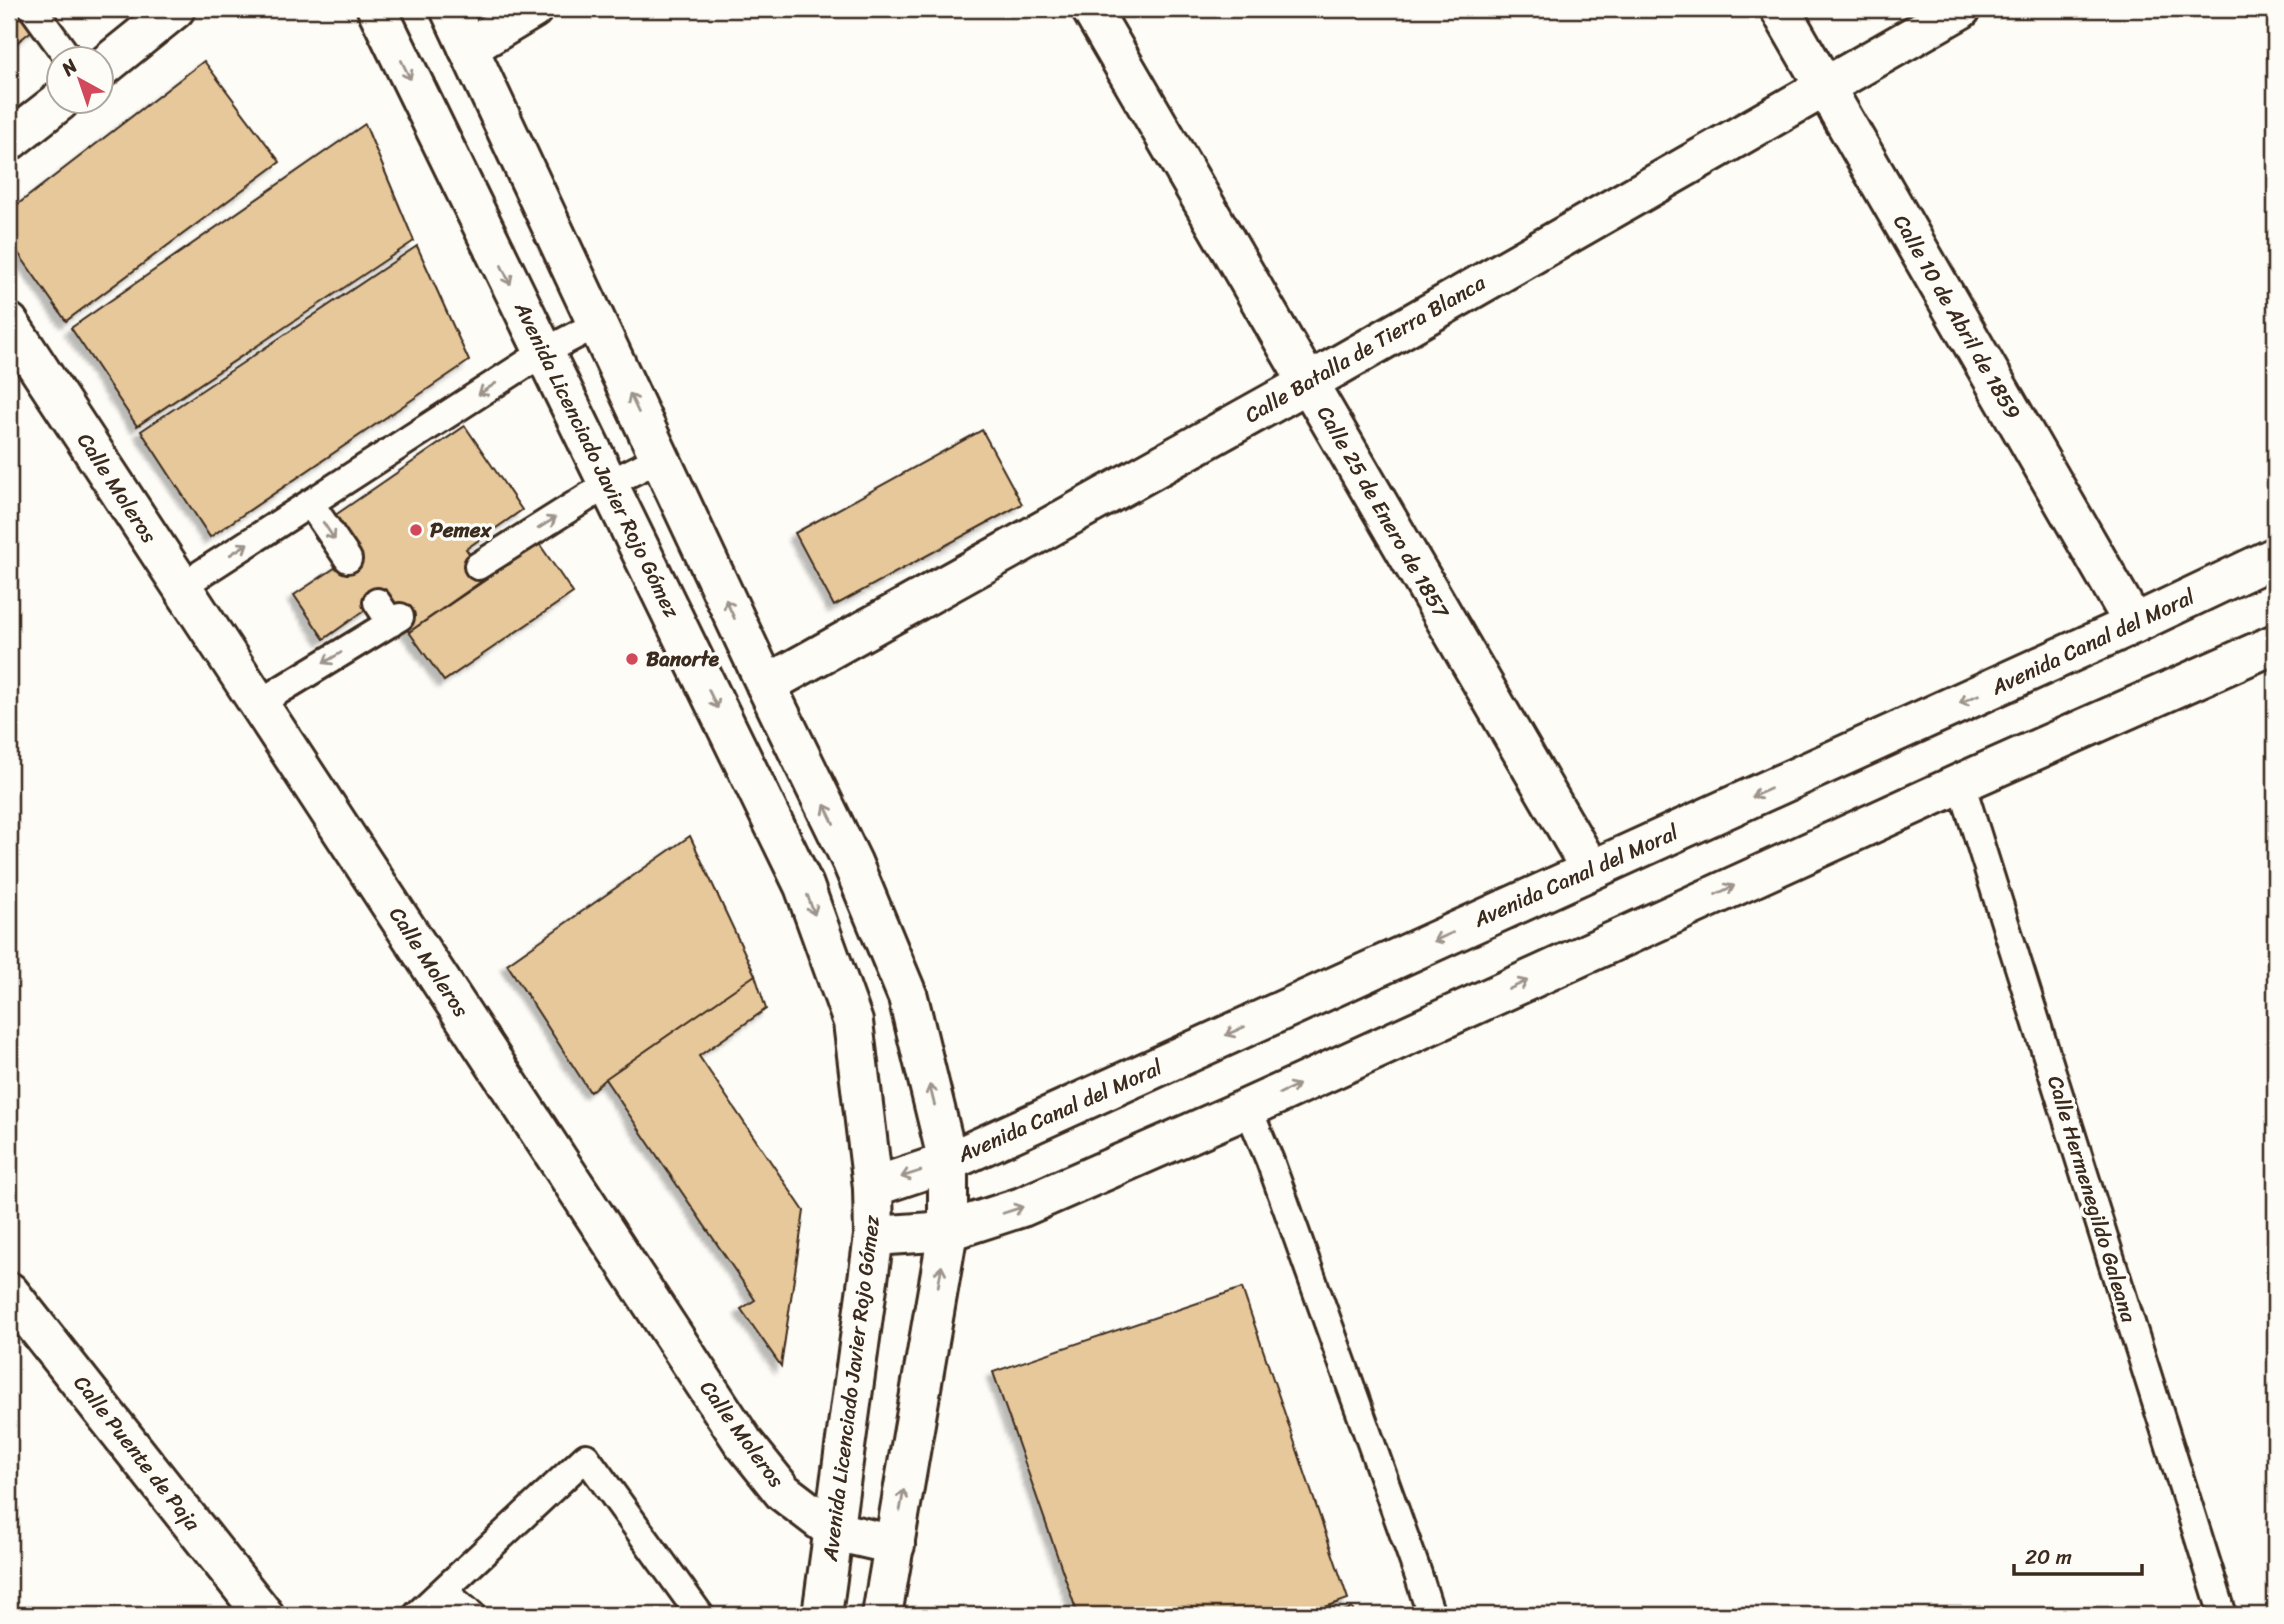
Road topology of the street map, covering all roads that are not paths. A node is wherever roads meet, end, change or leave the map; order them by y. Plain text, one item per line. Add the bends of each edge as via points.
1 (33, 9) edge
2 (175, 9) edge
3 (377, 9) edge
4 (450, 9) edge
5 (533, 9) edge
6 (1091, 9) edge
7 (1780, 9) edge
8 (1961, 9) edge
9 (60, 46) edge
10 (468, 48) junction
11 (116, 57) edge
12 (1825, 86) junction
13 (46, 112) edge
14 (9, 141) edge
15 (9, 323) edge
16 (597, 324) junction
17 (544, 352) junction
18 (1308, 383) junction
19 (660, 458) junction
20 (608, 484) junction
21 (310, 503) junction
22 (481, 556) dead end
23 (2275, 557) edge
24 (348, 559) dead end
25 (182, 586) junction
26 (389, 614) dead end
27 (2134, 624) junction
28 (2275, 644) edge
29 (766, 685) junction
30 (259, 703) junction
31 (1961, 783) junction
32 (1591, 870) junction
33 (1248, 1108) junction
34 (948, 1162) junction
35 (873, 1186) junction
36 (948, 1231) junction
37 (874, 1236) junction
38 (9, 1292) edge
39 (834, 1531) junction
40 (895, 1545) junction
41 (443, 1591) junction
42 (264, 1615) edge
43 (417, 1615) edge
44 (472, 1615) edge
45 (700, 1615) edge
46 (822, 1615) edge
47 (882, 1615) edge
48 (1431, 1615) edge
49 (2223, 1615) edge

1 - 9 lane
2 - 11 main road
3 -> 17 main road, Avenida Licenciado Javier Rojo Gómez
4 - 10 main road
5 - 10 main road
6 - 18 main road, Calle 25 de Enero de 1857
7 - 12 main road, Calle 10 de Abril de 1859
8 - 12 main road, Calle Batalla de Tierra Blanca
10 - 16 main road
12 - 18 main road, Calle Batalla de Tierra Blanca
12 - 27 main road, Calle 10 de Abril de 1859
13 - 14 main road
15 - 25 main road, Calle Moleros
16 - 17 lane
19 -> 16 main road
17 - 20 main road, Avenida Licenciado Javier Rojo Gómez
17 -> 21 lane via 402,457
18 - 29 main road, Calle Batalla de Tierra Blanca
18 - 32 main road, Calle 25 de Enero de 1857
19 - 20 lane
29 -> 19 main road
22 -> 20 lane
20 -> 35 main road, Avenida Licenciado Javier Rojo Gómez via 804,886 853,1022
21 -> 24 lane
25 -> 21 lane
23 - 27 main road, Avenida Canal del Moral
25 - 30 main road, Calle Moleros
26 -> 30 lane
27 -> 32 main road, Avenida Canal del Moral
28 - 31 main road
34 -> 29 main road via 908,997 852,862
30 - 39 main road, Calle Moleros via 743,1442 783,1492
33 -> 31 main road
31 - 49 lane, Calle Hermenegildo Galeana
32 -> 34 main road, Avenida Canal del Moral
36 -> 33 main road via 1022,1208
33 - 48 lane
34 -> 35 main road, Avenida Canal del Moral
34 - 36 main road
35 - 37 main road, Avenida Licenciado Javier Rojo Gómez
36 - 37 main road
40 -> 36 main road
37 - 39 main road, Avenida Licenciado Javier Rojo Gómez
38 - 42 main road, Calle Puente de Paja
39 - 40 main road, Calle Moleros
39 - 46 main road, Avenida Licenciado Javier Rojo Gómez
40 - 47 main road
41 - 43 lane
41 - 44 lane
41 - 45 lane via 586,1457

